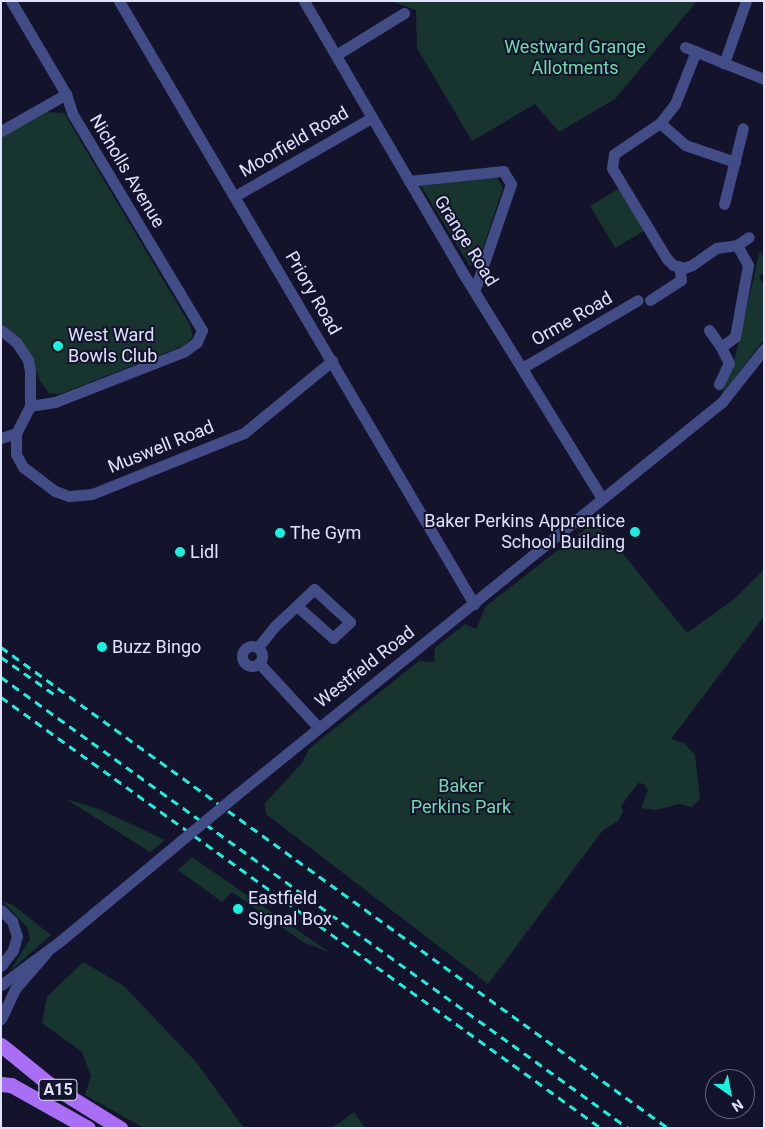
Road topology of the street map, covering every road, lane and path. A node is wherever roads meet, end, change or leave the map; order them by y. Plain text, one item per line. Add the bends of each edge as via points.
1 (11, 1) edge
2 (119, 1) edge
3 (304, 1) edge
4 (746, 1) edge
5 (404, 13) dead end
6 (685, 47) dead end
7 (696, 51) junction
8 (336, 55) junction
9 (724, 62) junction
10 (764, 78) edge
11 (66, 94) junction
12 (371, 118) junction
13 (660, 123) junction
14 (743, 128) dead end
15 (1, 132) edge
16 (735, 162) junction
17 (409, 181) junction
18 (235, 196) junction
19 (724, 204) dead end
20 (750, 237) dead end
21 (737, 246) junction
22 (679, 266) junction
23 (475, 289) junction
24 (1, 330) edge
25 (709, 330) dead end
26 (721, 347) junction
27 (764, 349) edge
28 (332, 361) junction
29 (522, 368) junction
30 (720, 384) dead end
31 (30, 406) junction
32 (16, 433) junction
33 (1, 438) edge
34 (602, 498) junction
35 (474, 604) junction
36 (297, 606) junction
37 (258, 647) junction
38 (259, 663) junction
39 (318, 727) junction
40 (1, 910) edge
41 (46, 953) junction
42 (1, 966) edge
43 (1, 985) edge
44 (1, 1018) edge
45 (1, 1045) edge
46 (1, 1084) edge
47 (88, 1128) edge
48 (120, 1128) edge

1 - 11 street, Nicholls Avenue
2 - 18 street, Priory Road
3 - 8 street, Grange Road
4 - 9 street
5 - 8 street
6 - 7 street
7 - 9 street
7 - 13 street via 675,104
8 - 12 street, Grange Road
9 - 10 street
11 - 15 street
11 - 31 street, Nicholls Avenue via 72,113 202,330 197,342 182,352 55,402
12 - 17 street, Grange Road
12 - 18 street, Moorfield Road
13 - 16 street via 685,145
13 - 22 street via 614,154 612,168 667,259
14 - 16 street
16 - 19 street
17 - 23 street, Grange Road
17 - 23 street via 503,171 511,184
18 - 28 street, Priory Road
20 - 21 street
21 - 22 street via 716,248 692,265
21 - 26 street via 748,265 735,337
22 - 29 street, Orme Road via 681,280
23 - 29 street, Grange Road
24 - 31 street via 16,342 28,360 32,388
25 - 26 street
26 - 30 street via 729,363
27 - 34 street, Westfield Road via 740,382 709,413
28 - 32 street, Muswell Road via 244,433 92,494 69,496 55,491 23,467 16,454
28 - 35 street, Priory Road
29 - 34 street, Grange Road
31 - 32 street
32 - 33 street
34 - 35 street, Westfield Road
35 - 39 street, Westfield Road
36 - 36 street via 314,589 350,622 333,638
36 - 37 street
37 - 38 street via 262,655
37 - 38 street via 247,647 242,658 248,665
38 - 39 street
39 - 41 street, Westfield Road, bridge
40 - 42 street via 12,921 17,936 13,950
41 - 43 street, Westfield Road
41 - 44 street, Westfield Road via 15,989
45 - 48 main road, A15 via 49,1084
46 - 47 main road, A15 via 10,1085

